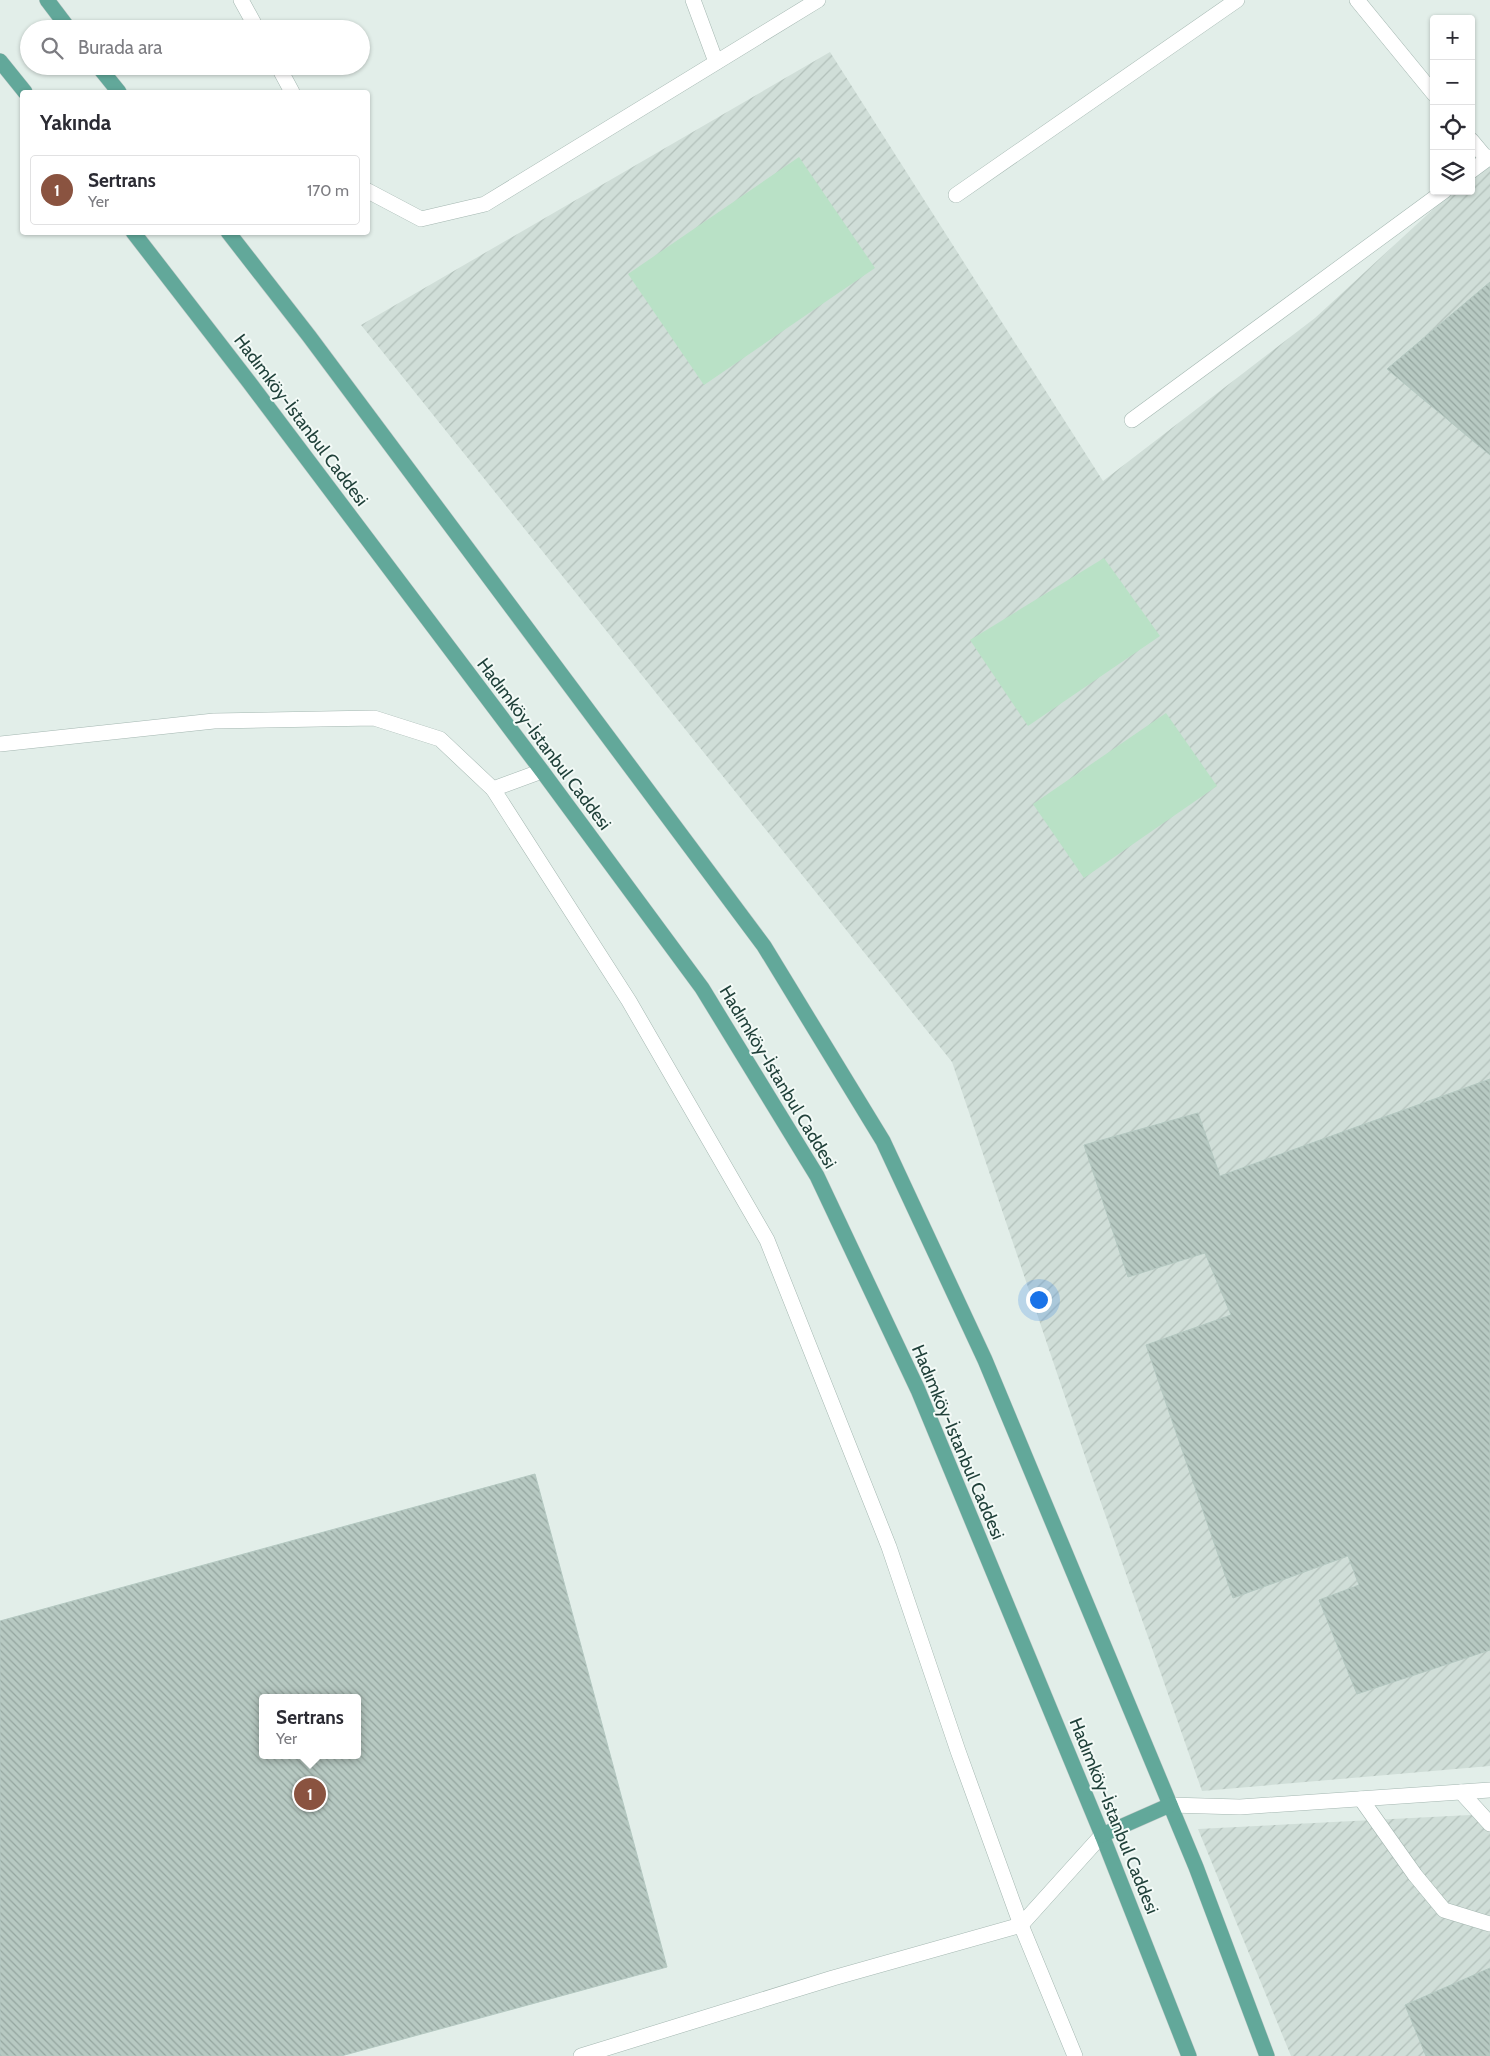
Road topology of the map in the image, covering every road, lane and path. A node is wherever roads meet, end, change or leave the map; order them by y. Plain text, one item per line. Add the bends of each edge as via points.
1 (47, 0) edge
2 (241, 0) edge
3 (693, 0) edge
4 (818, 0) edge
5 (1237, 0) edge
6 (1357, 0) edge
7 (62, 20) edge
8 (252, 20) edge
9 (0, 61) edge
10 (716, 62) junction
11 (105, 75) edge
12 (283, 75) edge
13 (1430, 89) edge
14 (22, 90) edge
15 (117, 90) edge
16 (291, 90) edge
17 (1475, 144) edge
18 (1488, 158) edge
19 (1475, 168) edge
20 (370, 192) edge
21 (956, 195) dead end
22 (1439, 195) edge
23 (135, 235) edge
24 (230, 235) edge
25 (1132, 420) dead end
26 (0, 744) edge
27 (542, 771) junction
28 (493, 789) junction
29 (1490, 1790) edge
30 (1461, 1792) junction
31 (1361, 1799) junction
32 (1170, 1805) junction
33 (1490, 1824) edge
34 (1102, 1835) junction
35 (1490, 1924) edge
36 (1021, 1925) junction
37 (581, 2056) edge
38 (1075, 2056) edge
39 (1188, 2056) edge
40 (1267, 2056) edge

1 - 7 main road
2 - 8 street
3 - 10 street
4 - 10 street
5 - 21 street
6 - 13 street
9 - 14 main road
10 - 20 street via 485,204 421,219
11 - 15 main road
12 - 16 street
17 - 18 street
18 - 19 street
22 - 25 street
23 - 27 main road, Hadımköy-İstanbul Caddesi
24 - 32 main road via 764,946 883,1141 986,1360
26 - 28 street via 214,721 374,718 440,739
27 - 28 street
27 - 34 main road, Hadımköy-İstanbul Caddesi via 702,988 817,1176 918,1390
28 - 36 street via 628,1001 767,1240 889,1547
29 - 30 street
30 - 31 street
30 - 33 street
31 - 32 street via 1240,1807
31 - 35 street via 1444,1910
32 - 34 main road
32 - 40 main road
34 - 36 street
34 - 39 main road, Hadımköy-İstanbul Caddesi
36 - 37 street via 833,1978
36 - 38 street

